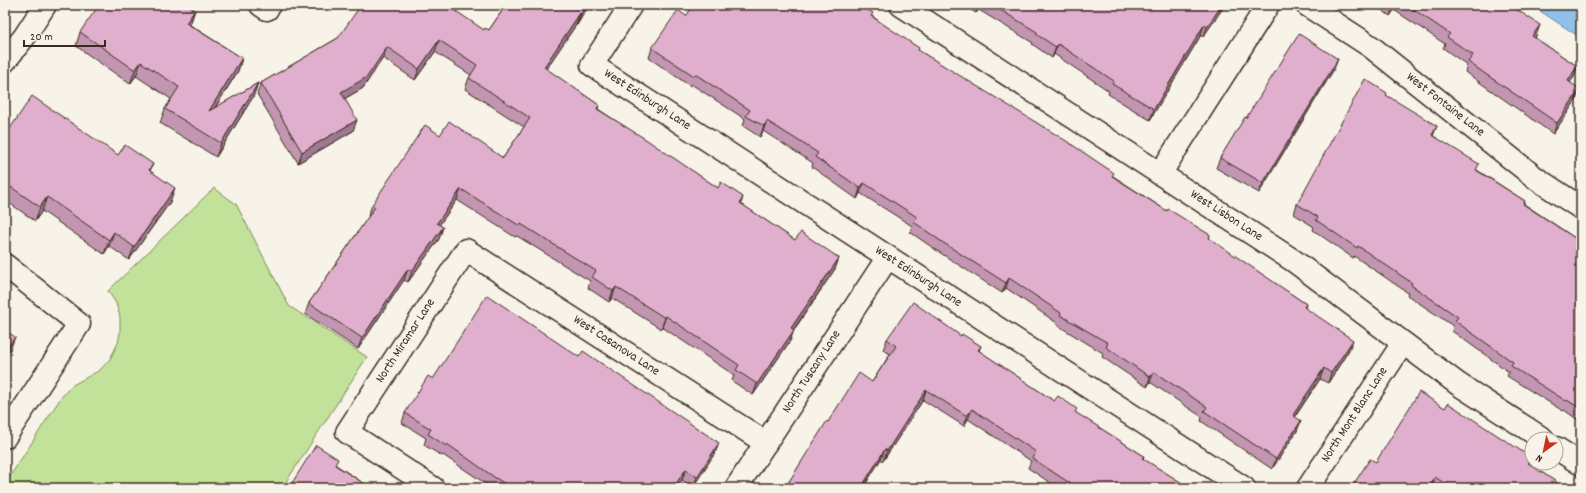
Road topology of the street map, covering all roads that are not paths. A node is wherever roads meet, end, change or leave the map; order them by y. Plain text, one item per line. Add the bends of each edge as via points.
1 (45, 5) edge
2 (631, 5) edge
3 (901, 5) edge
4 (1268, 5) edge
5 (1307, 5) edge
6 (5, 62) edge
7 (1160, 174) junction
8 (1581, 208) edge
9 (466, 250) joint
10 (888, 257) junction
11 (5, 265) edge
12 (1403, 343) junction
13 (1531, 431) edge
14 (5, 437) edge
15 (766, 443) junction
16 (1564, 453) edge
17 (1581, 464) edge
18 (433, 488) edge
19 (736, 488) edge
20 (1244, 488) edge
21 (1308, 488) edge

1 - 6 street
2 - 10 street, West Edinburgh Lane via 592,65
3 - 7 street, West Lisbon Lane
4 - 7 street
5 - 8 street, West Fontaine Lane via 1370,46 1537,178
7 - 12 street, West Lisbon Lane via 1294,261
9 - 15 street, West Casanova Lane
9 - 18 street, North Miramar Lane via 347,432
10 - 15 street, North Tuscany Lane
10 - 20 street, West Edinburgh Lane
11 - 14 street via 79,324
12 - 13 street, West Lisbon Lane via 1458,384
12 - 21 street, North Mont Blanc Lane
15 - 19 street, North Tuscany Lane
16 - 17 street

